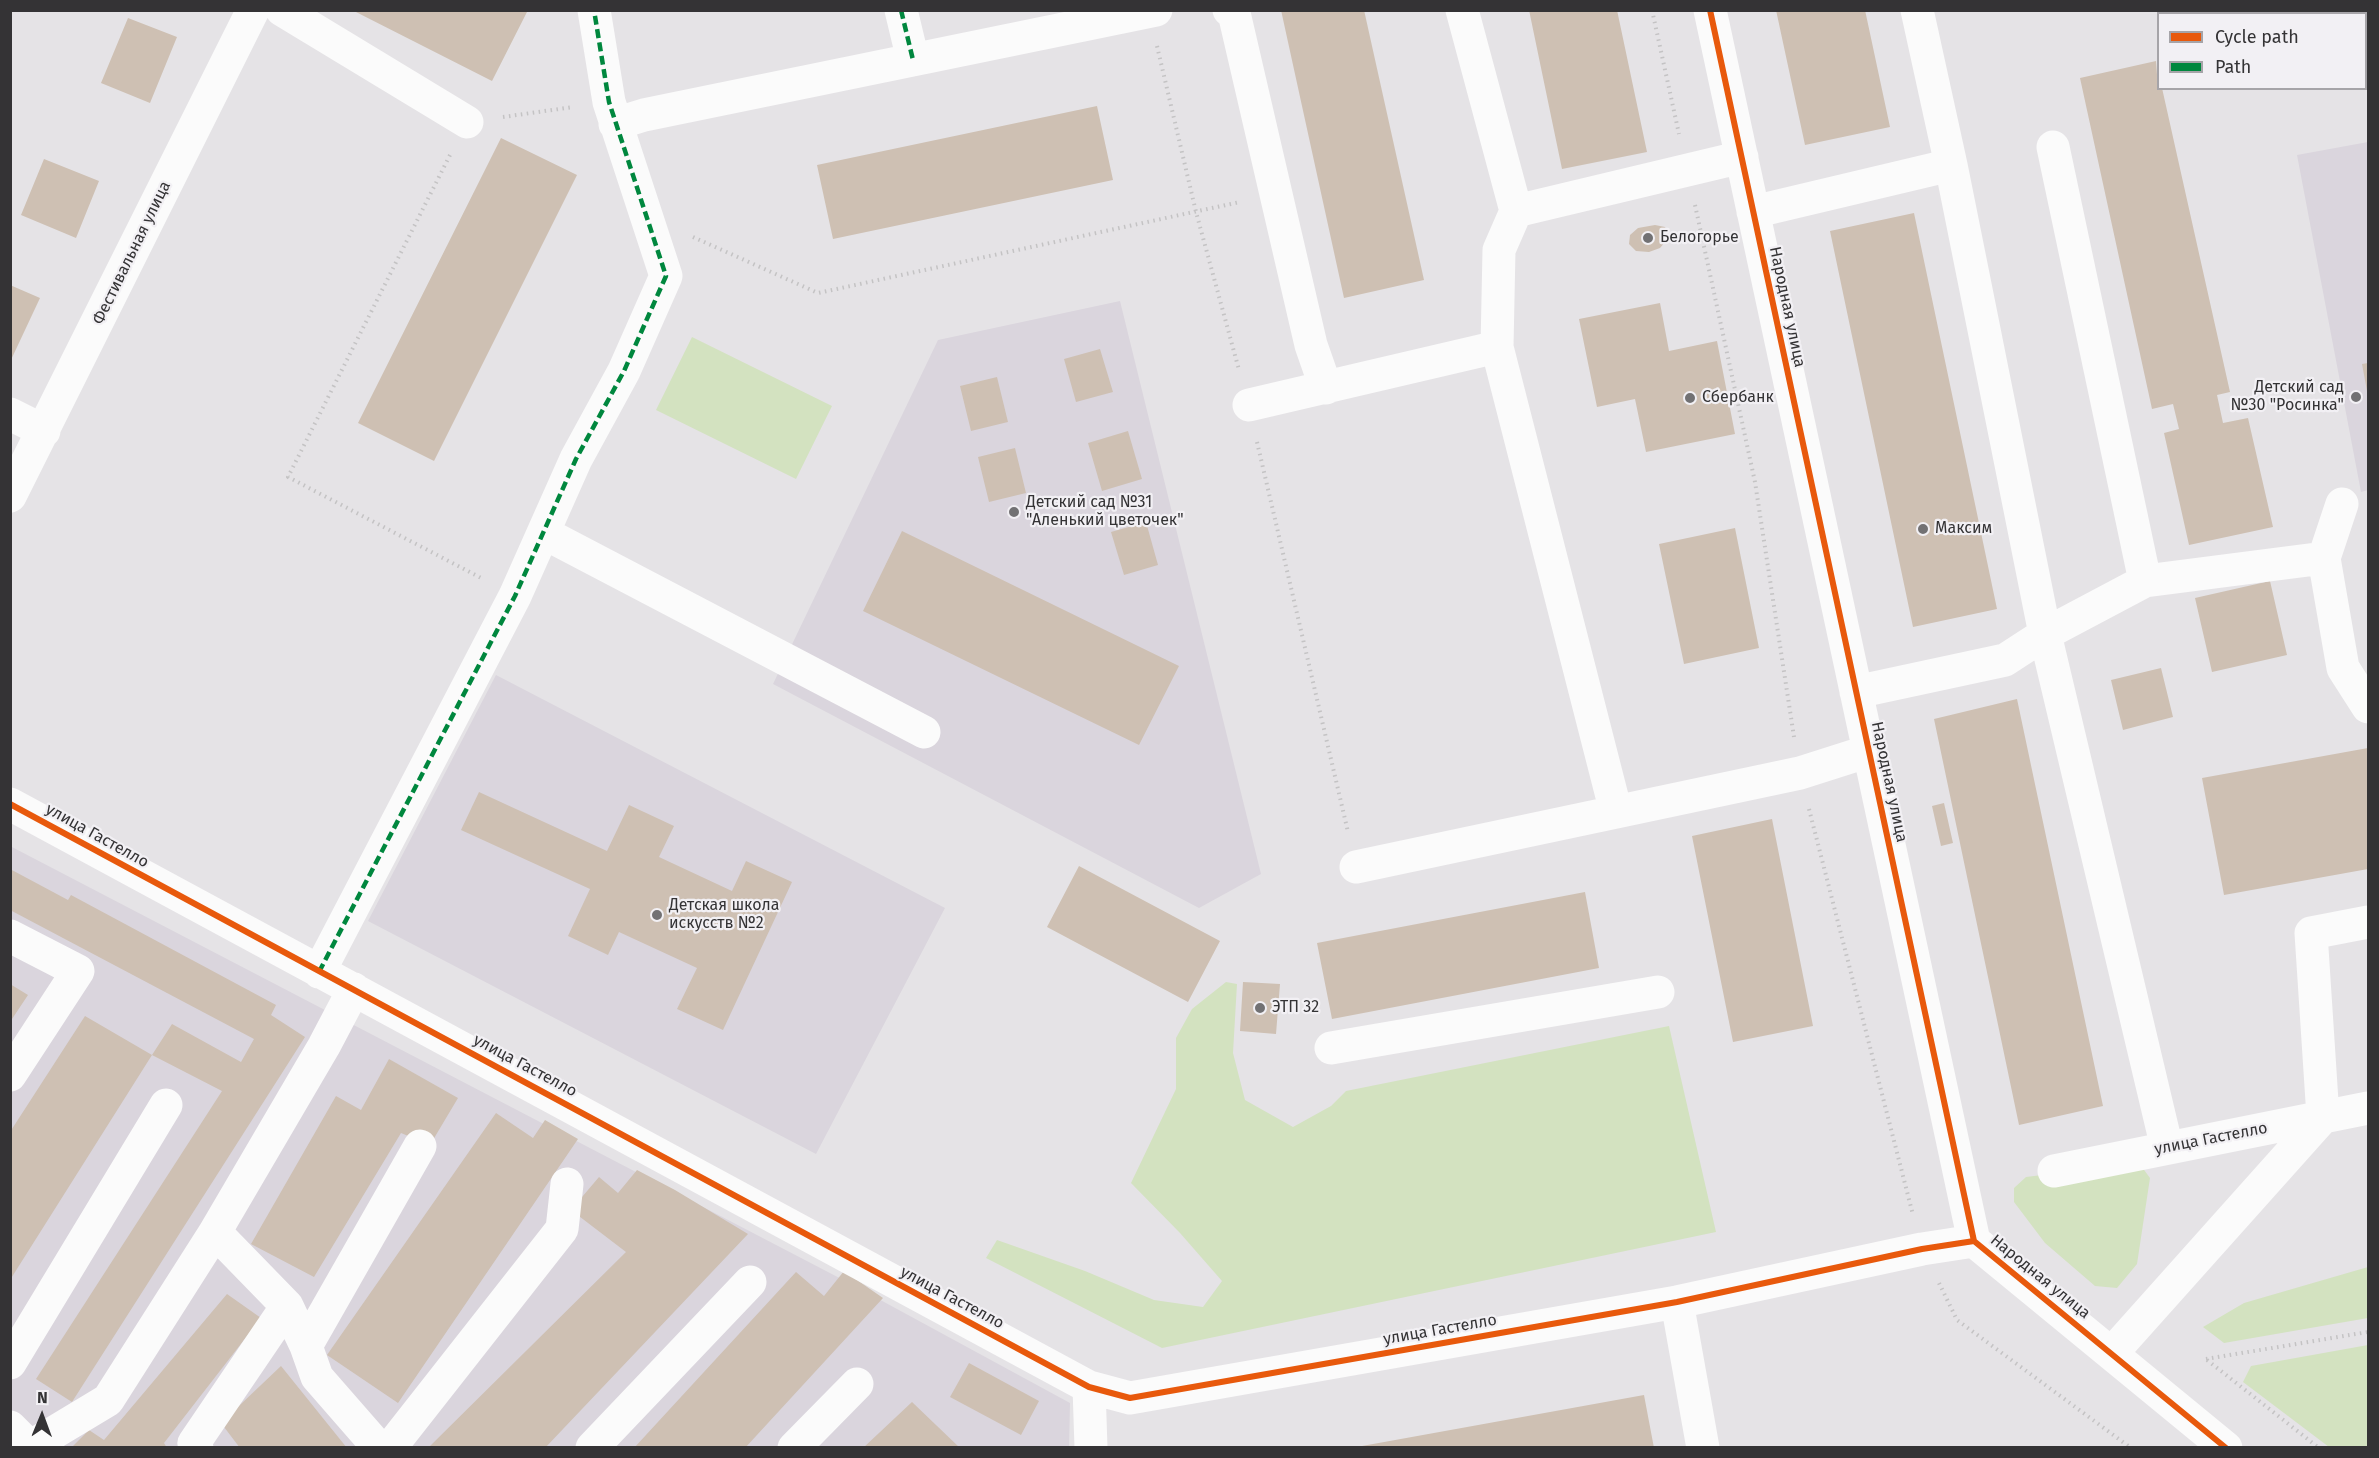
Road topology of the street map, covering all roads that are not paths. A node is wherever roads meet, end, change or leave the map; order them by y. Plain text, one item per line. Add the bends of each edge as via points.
1 (253, 10) edge
2 (282, 10) edge
3 (594, 10) edge
4 (901, 10) edge
5 (1156, 10) edge
6 (1229, 10) edge
7 (1462, 10) edge
8 (1710, 10) edge
9 (1917, 10) edge
10 (913, 60) junction
11 (612, 113) junction
12 (467, 122) road end
13 (2053, 147) dead end
14 (1742, 157) junction
15 (1951, 165) junction
16 (1516, 211) junction
17 (1753, 212) junction
18 (1497, 347) junction
19 (1326, 387) junction
20 (1249, 405) dead end
21 (10, 414) edge
22 (44, 431) junction
23 (10, 496) edge
24 (2342, 504) dead end
25 (544, 533) junction
26 (2324, 558) junction
27 (2145, 581) junction
28 (2045, 634) junction
29 (1856, 692) junction
30 (2368, 707) edge
31 (924, 732) dead end
32 (1869, 751) junction
33 (10, 804) edge
34 (1616, 812) junction
35 (1356, 867) dead end
36 (2368, 922) edge
37 (10, 936) edge
38 (319, 972) junction
39 (354, 989) junction
40 (1658, 992) dead end
41 (1331, 1048) dead end
42 (10, 1075) edge
43 (166, 1105) dead end
44 (2368, 1108) edge
45 (2323, 1117) junction
46 (420, 1146) dead end
47 (2167, 1148) junction
48 (2054, 1171) dead end
49 (567, 1184) dead end
50 (215, 1232) junction
51 (1974, 1241) junction
52 (750, 1282) dead end
53 (1677, 1302) junction
54 (287, 1306) junction
55 (306, 1347) junction
56 (2112, 1353) junction
57 (10, 1363) edge
58 (857, 1383) dead end
59 (1089, 1387) junction
60 (10, 1427) edge
61 (31, 1447) edge
62 (197, 1448) edge
63 (379, 1448) edge
64 (390, 1448) edge
65 (592, 1448) edge
66 (794, 1448) edge
67 (1091, 1448) edge
68 (1703, 1448) edge
69 (2226, 1448) edge

1 - 22 street, Фестивальная улица
2 - 12 street
3 - 11 street
4 - 10 street
5 - 10 street
6 - 19 street via 1234,13 1311,345
7 - 16 street
8 - 14 street, Народная улица
9 - 15 street
10 - 11 street via 644,115
11 - 25 street via 666,276
13 - 27 street
14 - 16 street
14 - 17 street, Народная улица
15 - 17 street
15 - 28 street
16 - 18 street via 1499,250
17 - 29 street, Народная улица
18 - 19 street
18 - 34 street
19 - 20 street
21 - 22 street
22 - 23 street, Фестивальная улица
24 - 26 street
25 - 31 street
25 - 38 street
26 - 27 street
26 - 30 street via 2343,668
27 - 28 street
28 - 29 street via 2005,660
28 - 47 street
29 - 32 street, Народная улица
32 - 34 street via 1800,773
32 - 51 street, Народная улица
33 - 38 street, улица Гастелло
34 - 35 street
36 - 45 street via 2311,933
37 - 42 street via 78,971
38 - 39 street, улица Гастелло
39 - 50 street
39 - 59 street, улица Гастелло
40 - 41 street
43 - 57 street
44 - 45 street, улица Гастелло
45 - 47 street, улица Гастелло
45 - 56 street
46 - 55 street
47 - 48 street, улица Гастелло
49 - 64 street via 562,1229
50 - 54 street
50 - 61 street via 108,1400
51 - 53 street, улица Гастелло
51 - 56 street, Народная улица
52 - 65 street
53 - 59 street, улица Гастелло via 1130,1398
53 - 68 street
54 - 55 street
54 - 62 street via 194,1443
55 - 63 street via 317,1377
56 - 69 street, Народная улица
58 - 66 street
59 - 67 street
60 - 61 street

